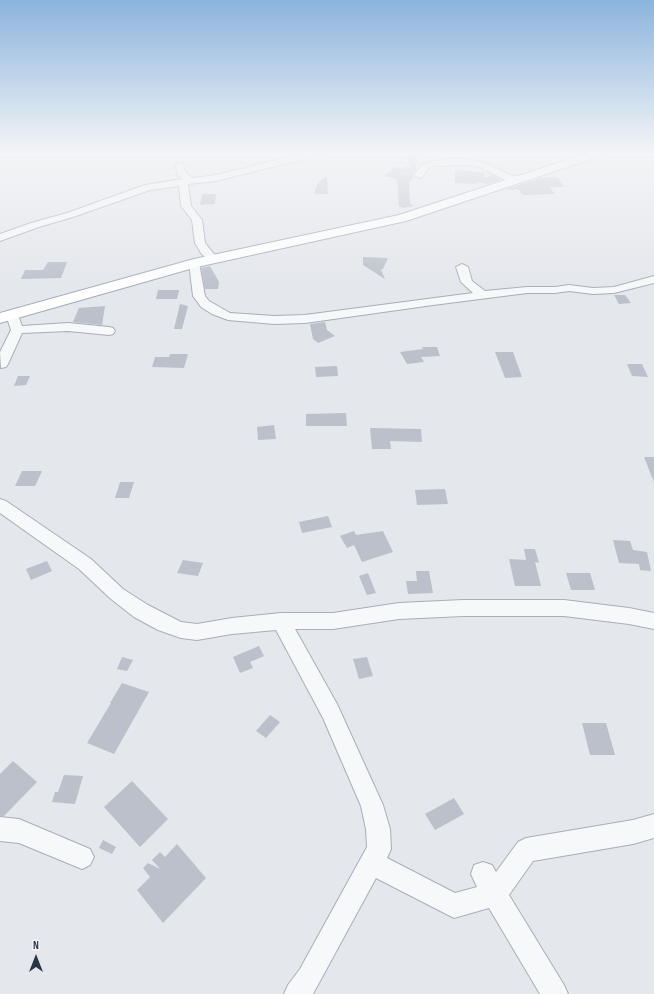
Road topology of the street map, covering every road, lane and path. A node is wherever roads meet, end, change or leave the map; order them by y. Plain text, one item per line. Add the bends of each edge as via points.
1 (116, 198) edge
2 (187, 198) edge
3 (460, 198) edge
4 (0, 238) edge
5 (213, 259) junction
6 (194, 263) junction
7 (462, 267) dead end
8 (654, 279) edge
9 (483, 296) junction
10 (6, 317) edge
11 (18, 330) junction
12 (109, 331) dead end
13 (1, 364) dead end
14 (0, 505) edge
15 (281, 620) junction
16 (654, 620) edge
17 (654, 826) edge
18 (0, 829) edge
19 (82, 857) dead end
20 (372, 863) junction
21 (489, 882) junction
22 (297, 994) edge
23 (555, 994) edge

1 - 4 street
2 - 5 street via 186,206 197,220 202,248
3 - 5 main road via 402,218
5 - 6 main road
6 - 9 street via 199,296 205,304 228,316 243,318 305,319
6 - 10 main road
7 - 9 street via 467,282
8 - 9 street via 614,290 569,288
10 - 11 street
11 - 12 street via 68,327
11 - 13 street
14 - 15 street via 85,564 116,594 165,624 197,632
15 - 16 street via 333,621 399,610 514,607 564,608
15 - 20 street via 330,711 372,805 378,829 379,849
17 - 21 street via 633,832 526,850 501,886
18 - 19 street via 19,831
20 - 21 street via 454,906 488,896
20 - 22 street via 309,978
21 - 23 street

